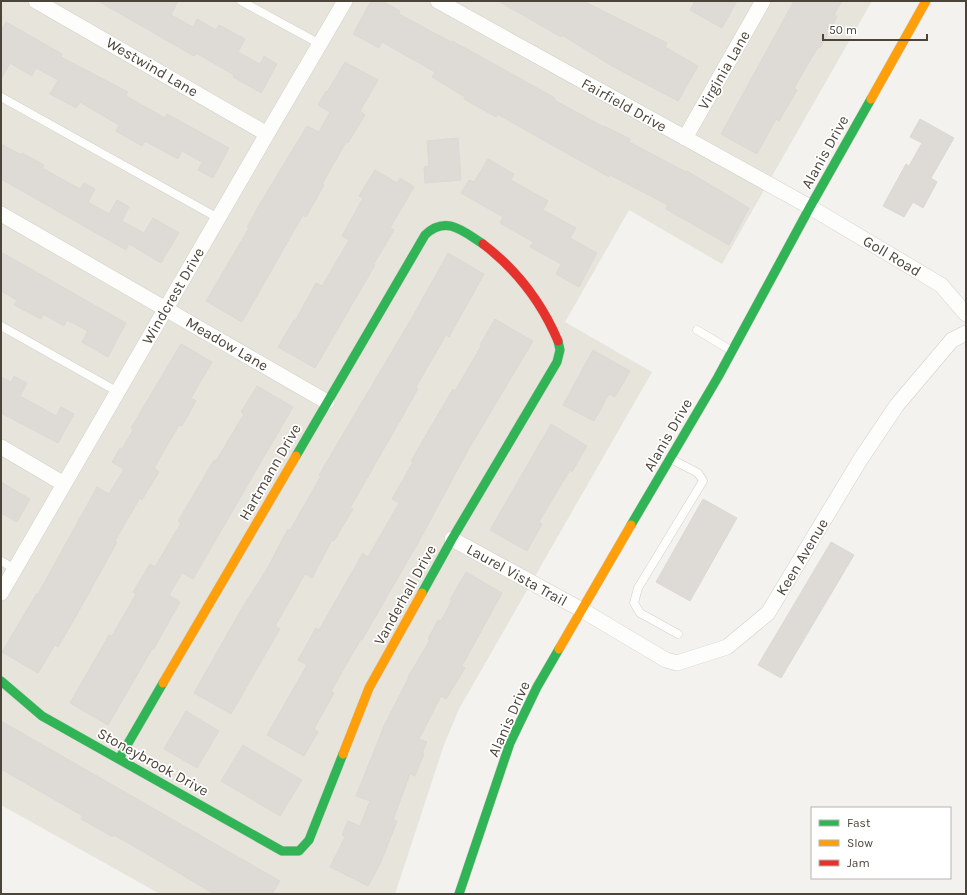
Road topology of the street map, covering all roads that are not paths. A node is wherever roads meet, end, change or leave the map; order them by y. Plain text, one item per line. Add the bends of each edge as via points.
1 (36, 1) edge
2 (241, 1) edge
3 (345, 1) edge
4 (438, 1) edge
5 (763, 1) edge
6 (926, 1) edge
7 (320, 44) junction
8 (1, 97) edge
9 (267, 134) junction
10 (685, 138) junction
11 (810, 207) junction
12 (1, 214) edge
13 (218, 218) junction
14 (165, 309) junction
15 (966, 314) edge
16 (1, 326) edge
17 (697, 330) dead end
18 (966, 333) edge
19 (732, 351) junction
20 (556, 362) joint
21 (118, 392) junction
22 (327, 402) junction
23 (1, 447) edge
24 (671, 459) junction
25 (64, 484) junction
26 (452, 539) junction
27 (1, 561) edge
28 (15, 569) junction
29 (1, 593) edge
30 (582, 610) junction
31 (678, 634) dead end
32 (1, 681) edge
33 (119, 760) junction
34 (299, 851) joint
35 (459, 894) edge

1 - 9 street, Westwind Lane
2 - 7 lane
3 - 7 street, Windcrest Drive
4 - 10 street, Fairfield Drive
5 - 10 street, Virginia Lane
6 - 11 street, Alanis Drive
7 - 9 street, Windcrest Drive
8 - 13 lane
9 - 13 street, Windcrest Drive
10 - 11 street, Fairfield Drive
11 - 15 street, Goll Road via 941,285
11 - 19 street, Alanis Drive
12 - 14 street, Meadow Lane
13 - 14 street, Windcrest Drive
14 - 21 street, Windcrest Drive
14 - 22 street, Meadow Lane
16 - 21 lane
17 - 19 lane
18 - 30 street, Keen Avenue via 952,340 897,405 860,460 768,613 727,647 676,663 666,660
19 - 24 street, Alanis Drive
20 - 22 street, Hartmann Drive via 560,353 559,345 539,303 526,284 493,253 462,232 444,225 434,227 425,235
20 - 26 street, Vanderhall Drive
21 - 25 street, Windcrest Drive
22 - 33 street, Hartmann Drive
23 - 25 street
24 - 30 street, Alanis Drive
24 - 31 lane via 698,473 703,481 638,588 634,603 640,613
25 - 28 street, Windcrest Drive
26 - 30 street, Laurel Vista Trail
26 - 34 street, Vanderhall Drive via 369,688 312,835
27 - 28 lane
28 - 29 street, Windcrest Drive
30 - 35 street, Alanis Drive via 537,687 510,743
32 - 33 street, Stoneybrook Drive via 42,716
33 - 34 street, Stoneybrook Drive via 282,851

